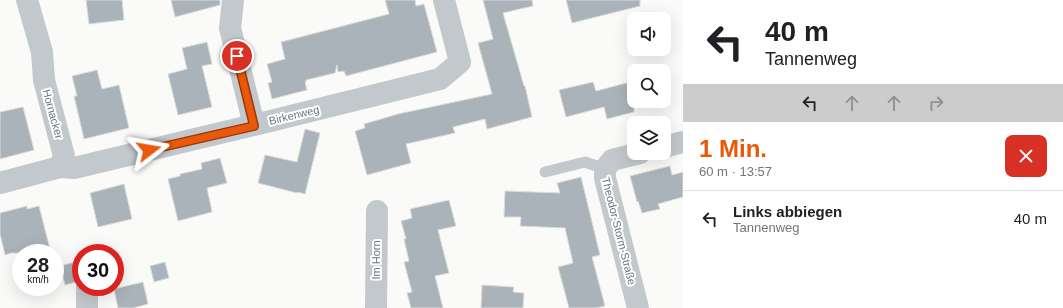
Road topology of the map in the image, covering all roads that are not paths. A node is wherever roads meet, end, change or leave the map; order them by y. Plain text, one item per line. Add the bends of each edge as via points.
1 (27, 0) edge
2 (233, 0) edge
3 (444, 0) edge
4 (254, 126) junction
5 (683, 142) edge
6 (671, 145) edge
7 (627, 156) edge
8 (60, 167) junction
9 (604, 169) junction
10 (545, 172) dead end
11 (0, 183) edge
12 (377, 211) dead end
13 (87, 296) edge
14 (87, 308) edge
15 (376, 308) edge
16 (638, 308) edge

1 - 8 street, Hornacker via 42,52 44,80 64,156
2 - 4 street via 230,28
3 - 4 street, Birkenweg via 460,62 440,79
4 - 8 street, Birkenweg via 74,168
5 - 6 street
7 - 9 street, Theodor-Storm-Straße via 612,160
8 - 11 street
9 - 10 lane via 585,162
9 - 16 street, Theodor-Storm-Straße
12 - 15 street, Im Horn
13 - 14 street

